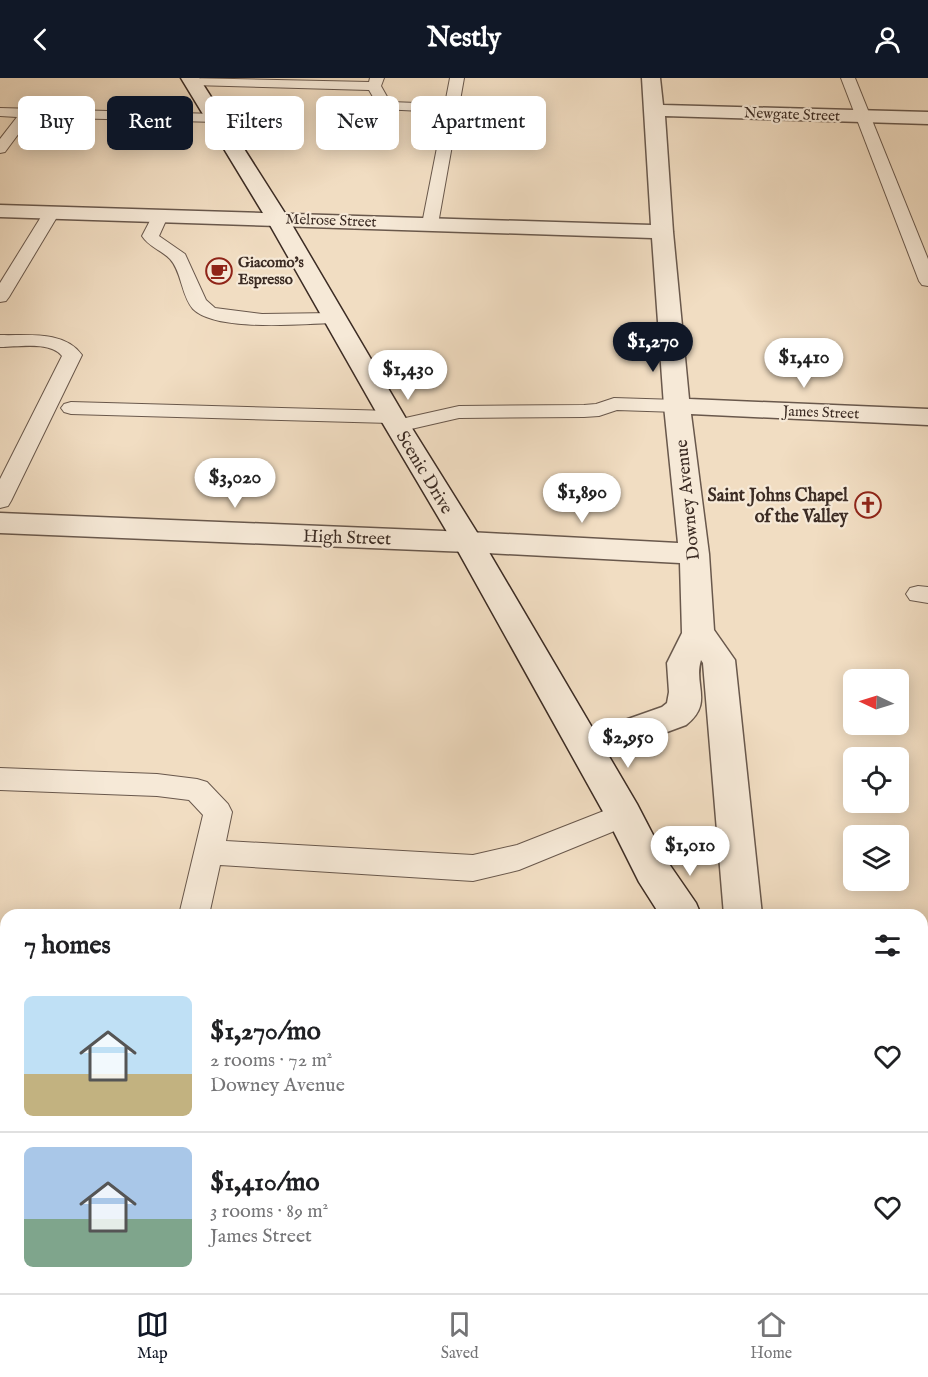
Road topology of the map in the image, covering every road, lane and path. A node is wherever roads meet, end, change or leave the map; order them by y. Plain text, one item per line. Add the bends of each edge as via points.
1 (457, 78) edge
2 (651, 78) edge
3 (848, 78) edge
4 (191, 80) edge
5 (376, 82) edge
6 (454, 96) edge
7 (205, 101) edge
8 (411, 107) edge
9 (655, 110) junction
10 (0, 112) edge
11 (18, 113) edge
12 (95, 115) edge
13 (864, 116) junction
14 (205, 118) edge
15 (928, 118) edge
16 (18, 125) edge
17 (0, 149) edge
18 (236, 150) edge
19 (444, 150) edge
20 (0, 211) edge
21 (52, 212) junction
22 (160, 216) junction
23 (277, 218) junction
24 (430, 224) junction
25 (662, 232) junction
26 (928, 281) edge
27 (0, 297) edge
28 (333, 318) junction
29 (0, 341) edge
30 (678, 406) junction
31 (71, 408) dead end
32 (928, 417) edge
33 (395, 422) junction
34 (0, 501) edge
35 (0, 523) edge
36 (468, 542) junction
37 (694, 554) junction
38 (698, 633) junction
39 (586, 748) junction
40 (0, 779) edge
41 (624, 815) junction
42 (209, 852) junction
43 (652, 870) junction
44 (195, 909) edge
45 (656, 909) edge
46 (678, 909) edge
47 (742, 909) edge

1 - 6 lane
2 - 9 street, Downey Avenue
3 - 13 lane
4 - 5 lane
4 - 7 street, Scenic Drive
5 - 8 lane via 385,106
9 - 13 street, Newgate Street
9 - 25 street, Downey Avenue
10 - 11 lane
12 - 14 lane
13 - 15 street, Newgate Street
13 - 26 lane
16 - 17 lane
18 - 23 street, Scenic Drive
19 - 24 lane
20 - 21 street, Melrose Street
21 - 22 street, Melrose Street
21 - 27 lane
22 - 23 street, Melrose Street
22 - 28 lane via 150,236 179,258 200,305 209,314 246,319
23 - 24 street, Melrose Street
23 - 28 street, Scenic Drive
24 - 25 street, Melrose Street
25 - 30 street, Downey Avenue
28 - 33 street, Scenic Drive
29 - 34 lane via 64,345 72,355
30 - 32 street, James Street
30 - 33 lane via 614,404 584,411 459,412
30 - 37 street, Downey Avenue
31 - 33 lane
33 - 36 street, Scenic Drive
35 - 36 street, High Street
36 - 37 street, High Street
36 - 39 street, Scenic Drive
37 - 38 street, Downey Avenue
38 - 39 street via 683,663 683,709 674,716
38 - 47 street via 719,660
39 - 41 street, Scenic Drive
40 - 42 lane via 197,790 218,812
41 - 42 lane via 519,857 473,868
41 - 43 street, Scenic Drive
42 - 44 lane
43 - 45 street
43 - 46 street

